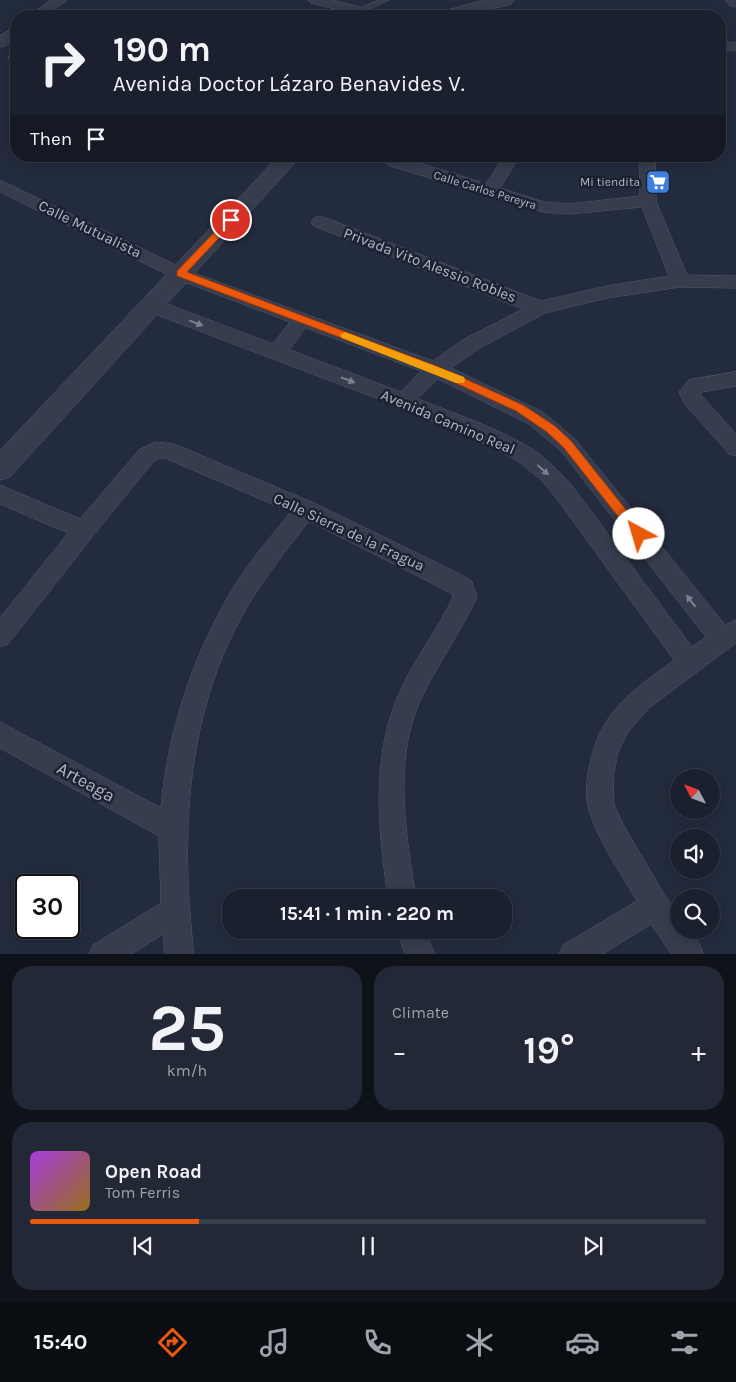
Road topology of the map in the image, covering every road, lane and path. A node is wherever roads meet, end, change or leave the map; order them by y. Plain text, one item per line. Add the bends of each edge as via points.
1 (60, 0) edge
2 (316, 0) edge
3 (385, 0) edge
4 (505, 0) edge
5 (732, 0) edge
6 (736, 3) edge
7 (46, 10) edge
8 (354, 10) edge
9 (360, 10) edge
10 (469, 10) edge
11 (285, 162) edge
12 (396, 162) edge
13 (508, 162) edge
14 (647, 162) edge
15 (490, 191) junction
16 (4, 192) edge
17 (648, 201) junction
18 (320, 222) dead end
19 (180, 274) junction
20 (680, 281) junction
21 (736, 282) edge
22 (151, 305) junction
23 (540, 308) junction
24 (302, 319) junction
25 (277, 353) junction
26 (435, 369) junction
27 (736, 378) edge
28 (404, 401) junction
29 (736, 448) edge
30 (0, 469) edge
31 (0, 494) edge
32 (306, 509) junction
33 (84, 530) junction
34 (729, 635) edge
35 (0, 636) edge
36 (690, 663) junction
37 (0, 734) edge
38 (173, 830) junction
39 (401, 889) edge
40 (656, 906) junction
41 (175, 910) junction
42 (415, 939) edge
43 (104, 954) edge
44 (180, 954) edge
45 (421, 954) edge
46 (573, 954) edge
47 (690, 954) edge

1 - 7 street
2 - 8 street
3 - 9 lane
4 - 10 street
5 - 6 street
11 - 19 street
12 - 15 street, Calle Carlos Pereyra
13 - 15 street
14 - 17 street
15 - 17 street, Calle Carlos Pereyra via 542,208 556,209
16 - 19 street, Calle Mutualista
17 - 20 street
18 - 23 street, Privada Vito Alessio Robles
19 - 22 street
19 - 24 street
20 - 21 street
20 - 23 street via 607,292
22 -> 25 street, Avenida Camino Real
22 - 30 street
23 - 26 street via 471,344
24 - 25 street
24 - 26 street
25 -> 28 street, Avenida Camino Real
26 - 28 street
34 -> 26 street via 568,445 544,423 520,408
27 - 29 street via 696,384 690,392 691,398
28 -> 36 street, Avenida Camino Real via 499,441 546,472 562,489
31 - 33 street
32 - 33 street, Calle Sierra de la Fragua via 162,449 146,456
32 - 38 street via 238,602 215,649 195,703 180,762
32 - 39 street, Calle Sierra de la Fragua via 458,584 465,593 404,709 396,742 392,778 393,832
33 - 35 street, Calle Sierra de la Fragua
34 - 36 street
36 - 40 street via 640,700 618,724 605,750 600,778 601,805 614,836
37 - 38 street, Arteaga
38 - 41 street
40 - 46 street
40 - 47 street
41 - 43 street
41 - 44 street
42 - 45 street

